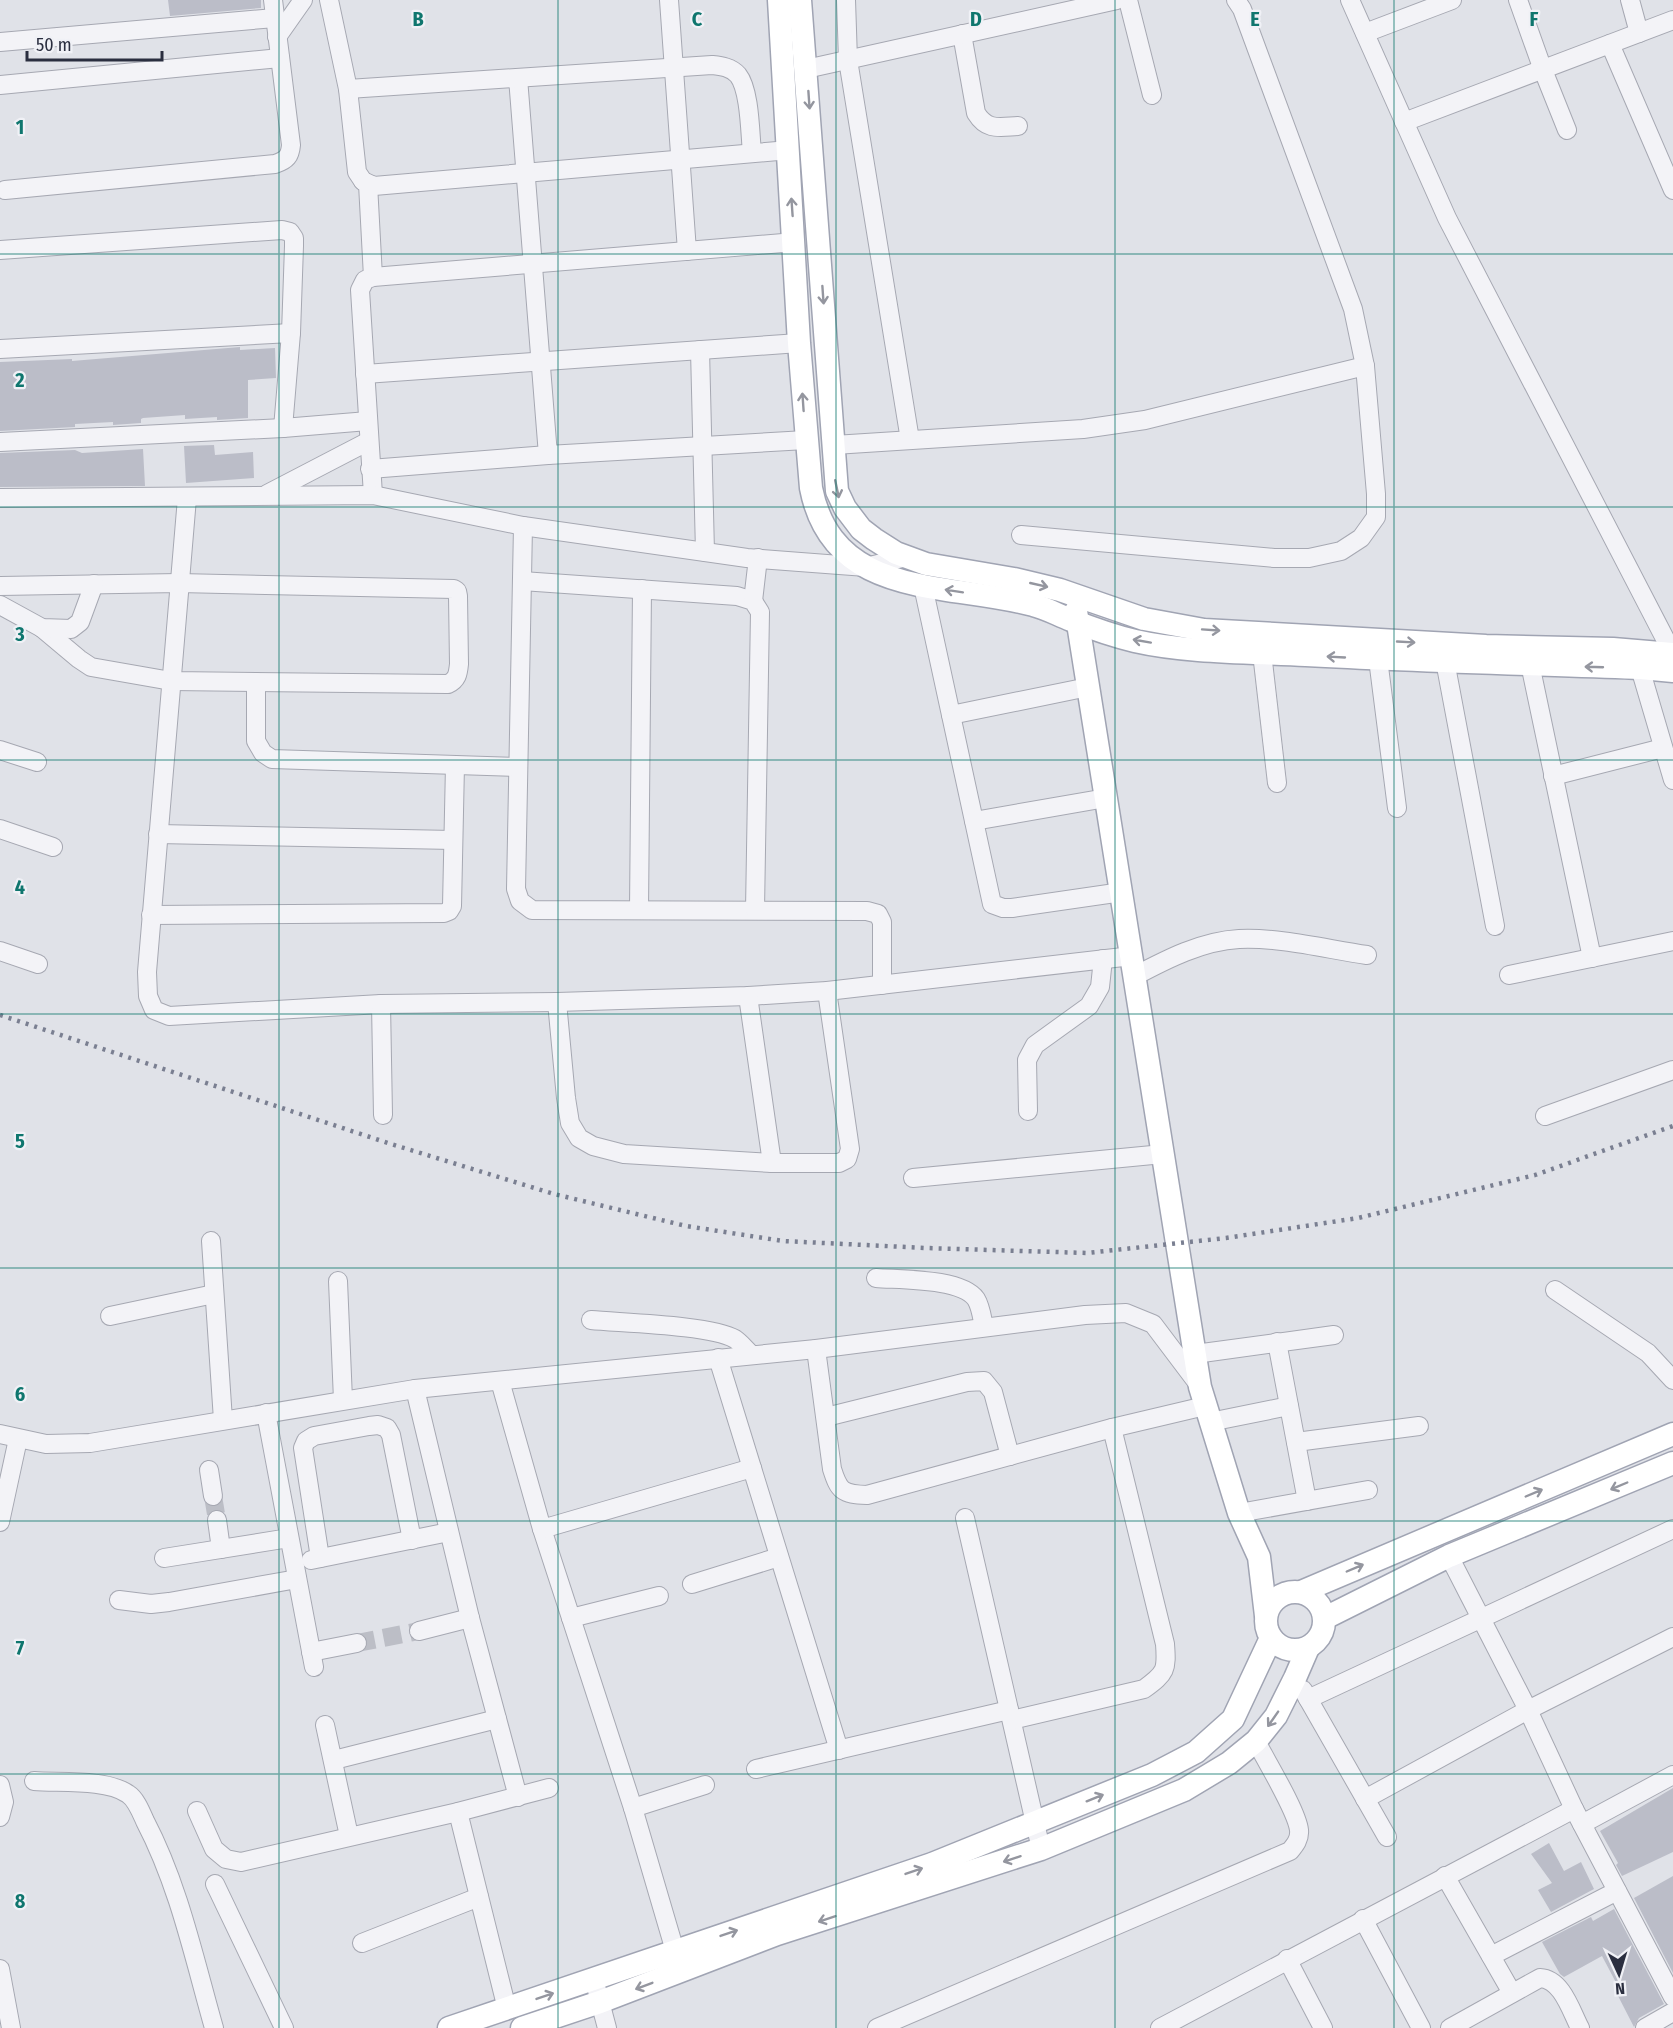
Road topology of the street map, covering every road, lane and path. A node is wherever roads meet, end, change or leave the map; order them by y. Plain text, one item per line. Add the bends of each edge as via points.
1 (303, 0) edge
2 (329, 0) edge
3 (669, 0) edge
4 (779, 0) edge
5 (800, 0) edge
6 (846, 0) edge
7 (1117, 0) edge
8 (1128, 0) edge
9 (1236, 0) edge
10 (1350, 0) edge
11 (1452, 0) edge
12 (1518, 0) edge
13 (1630, 0) edge
14 (1040, 8) edge
15 (274, 9) edge
16 (1673, 20) edge
17 (1365, 33) junction
18 (1639, 33) junction
19 (962, 34) junction
20 (277, 38) junction
21 (0, 42) edge
22 (1610, 44) junction
23 (280, 58) junction
24 (848, 60) junction
25 (674, 67) junction
26 (806, 69) junction
27 (1543, 70) junction
28 (518, 78) junction
29 (0, 85) edge
30 (348, 89) junction
31 (1152, 95) dead end
32 (1404, 122) junction
33 (1018, 126) dead end
34 (1567, 129) dead end
35 (789, 150) junction
36 (752, 153) junction
37 (682, 159) junction
38 (526, 172) junction
39 (363, 181) junction
40 (5, 190) dead end
41 (1673, 190) edge
42 (795, 242) junction
43 (0, 250) edge
44 (687, 251) junction
45 (533, 264) junction
46 (373, 277) junction
47 (291, 333) junction
48 (799, 343) junction
49 (0, 349) edge
50 (700, 350) junction
51 (540, 361) junction
52 (1365, 366) junction
53 (365, 374) junction
54 (368, 421) junction
55 (283, 428) junction
56 (806, 440) junction
57 (910, 440) junction
58 (369, 441) junction
59 (0, 442) edge
60 (834, 445) junction
61 (702, 447) junction
62 (548, 455) junction
63 (370, 469) junction
64 (373, 495) junction
65 (263, 496) junction
66 (0, 498) edge
67 (187, 498) junction
68 (523, 526) junction
69 (1021, 535) dead end
70 (705, 552) junction
71 (906, 557) junction
72 (758, 558) junction
73 (866, 567) junction
74 (522, 581) junction
75 (179, 583) junction
76 (94, 584) junction
77 (0, 585) edge
78 (923, 586) junction
79 (642, 590) junction
80 (1072, 595) junction
81 (753, 601) junction
82 (0, 605) edge
83 (1078, 622) junction
84 (42, 628) junction
85 (1262, 653) junction
86 (1673, 654) edge
87 (1378, 659) junction
88 (1638, 659) junction
89 (1445, 661) junction
90 (1530, 664) junction
91 (1673, 671) edge
92 (171, 681) junction
93 (256, 682) junction
94 (1088, 687) junction
95 (951, 715) junction
96 (1663, 748) junction
97 (0, 750) edge
98 (37, 762) dead end
99 (455, 765) junction
100 (518, 767) junction
101 (1553, 776) junction
102 (1673, 780) edge
103 (1277, 783) dead end
104 (1106, 798) junction
105 (1397, 808) dead end
106 (974, 821) junction
107 (0, 830) edge
108 (158, 834) junction
109 (453, 840) junction
110 (53, 847) dead end
111 (1122, 892) junction
112 (639, 910) junction
113 (755, 910) junction
114 (151, 915) junction
115 (1494, 926) dead end
116 (1673, 941) edge
117 (0, 951) edge
118 (1367, 955) dead end
119 (1592, 958) junction
120 (1103, 959) junction
121 (38, 964) dead end
122 (1134, 966) junction
123 (1509, 975) dead end
124 (882, 985) junction
125 (827, 991) junction
126 (748, 996) junction
127 (557, 1002) junction
128 (381, 1004) junction
129 (1673, 1070) edge
130 (1028, 1111) dead end
131 (383, 1115) dead end
132 (1545, 1116) dead end
133 (1163, 1154) junction
134 (772, 1163) junction
135 (913, 1178) dead end
136 (211, 1241) dead end
137 (876, 1278) dead end
138 (338, 1281) dead end
139 (1555, 1290) dead end
140 (214, 1294) junction
141 (110, 1316) dead end
142 (591, 1320) dead end
143 (984, 1327) junction
144 (1334, 1335) dead end
145 (1277, 1342) junction
146 (816, 1348) junction
147 (1195, 1354) junction
148 (752, 1355) junction
149 (718, 1358) junction
150 (1673, 1380) edge
151 (500, 1381) junction
152 (415, 1389) junction
153 (344, 1400) junction
154 (1205, 1405) junction
155 (1289, 1406) junction
156 (266, 1413) junction
157 (826, 1417) junction
158 (223, 1420) junction
159 (1419, 1426) dead end
160 (1112, 1428) junction
161 (1673, 1434) edge
162 (9, 1436) edge
163 (1296, 1442) junction
164 (1010, 1456) junction
165 (1673, 1463) edge
166 (752, 1467) junction
167 (209, 1470) dead end
168 (1368, 1490) dead end
169 (213, 1496) tunnel mouth
170 (1308, 1501) junction
171 (1239, 1513) junction
172 (965, 1518) dead end
173 (217, 1520) tunnel mouth
174 (0, 1522) edge
175 (542, 1529) junction
176 (1673, 1529) edge
177 (449, 1532) junction
178 (290, 1538) junction
179 (412, 1540) junction
180 (221, 1549) junction
181 (1449, 1556) junction
182 (779, 1557) junction
183 (1259, 1557) junction
184 (164, 1558) dead end
185 (320, 1558) junction
186 (296, 1571) junction
187 (692, 1584) dead end
188 (1297, 1592) junction
189 (659, 1596) dead end
190 (119, 1600) dead end
191 (1266, 1616) junction
192 (470, 1618) junction
193 (571, 1618) junction
194 (1325, 1618) junction
195 (1482, 1618) junction
196 (419, 1631) tunnel mouth
197 (1673, 1637) edge
198 (1271, 1638) junction
199 (357, 1643) tunnel mouth
200 (1308, 1648) junction
201 (1295, 1678) junction
202 (1308, 1699) junction
203 (1528, 1710) junction
204 (1011, 1715) junction
205 (497, 1719) junction
206 (325, 1725) dead end
207 (1256, 1742) junction
208 (839, 1750) junction
209 (334, 1760) junction
210 (756, 1769) dead end
211 (1673, 1775) edge
212 (34, 1781) dead end
213 (0, 1785) edge
214 (705, 1785) dead end
215 (549, 1788) dead end
216 (518, 1797) junction
217 (1365, 1799) junction
218 (633, 1808) junction
219 (197, 1811) dead end
220 (458, 1812) junction
221 (0, 1817) edge
222 (1578, 1817) junction
223 (1035, 1823) junction
224 (349, 1836) junction
225 (1387, 1837) dead end
226 (1041, 1849) junction
227 (1444, 1876) junction
228 (214, 1884) dead end
229 (1617, 1891) junction
230 (479, 1897) junction
231 (1363, 1919) junction
232 (362, 1943) dead end
233 (675, 1952) junction
234 (1491, 1956) junction
235 (1287, 1959) junction
236 (1, 1976) edge
237 (594, 1979) junction
238 (1512, 1993) junction
239 (1673, 1997) edge
240 (600, 2002) junction
241 (507, 2009) junction
242 (1673, 2012) edge
243 (7, 2023) edge
244 (214, 2028) edge
245 (284, 2028) edge
246 (449, 2028) edge
247 (522, 2028) edge
248 (607, 2028) edge
249 (877, 2028) edge
250 (1160, 2028) edge
251 (1323, 2028) edge
252 (1421, 2028) edge
253 (1450, 2028) edge
254 (1580, 2028) edge
255 (1645, 2028) edge

1 - 20 street
2 - 30 street
3 - 25 street
4 - 35 main road
5 - 26 main road
6 - 24 street
7 - 14 street
8 - 31 street
9 - 52 street via 1353,309
10 - 17 street
11 - 17 street
12 - 27 street
13 - 18 street
14 - 19 street
15 - 20 street
15 - 21 street
16 - 18 street
17 - 32 street
18 - 22 street
19 - 24 street
19 - 33 street via 976,113 982,123 994,128
20 - 23 street
22 - 27 street
22 - 41 street
23 - 29 street
23 - 40 street via 291,145 290,155 284,161
24 - 26 street
24 - 57 street
25 - 28 street
25 - 36 street via 712,65 737,73 744,84
25 - 37 street
26 -> 60 main road
27 - 32 street
27 - 34 street
28 - 30 street
28 - 38 street
30 - 39 street via 357,172
32 - 86 street via 1447,218
35 - 36 street
42 -> 35 main road
36 - 37 street
37 - 38 street
37 - 44 street
38 - 39 street via 374,186
38 - 45 street
39 - 46 street via 368,184
42 - 44 street
42 - 48 main road
43 - 47 street via 290,232 294,238
44 - 45 street
45 - 46 street
45 - 51 street
46 - 53 street via 364,280 360,290
47 - 49 street
47 - 55 street
48 - 50 street
56 -> 48 main road
50 - 51 street
50 - 61 street
51 - 53 street
51 - 62 street
52 - 57 street via 1145,420 1083,429
52 - 69 street via 1376,518 1361,538 1341,551 1308,558 1274,558
53 - 54 street
54 - 55 street
54 - 58 street
55 - 59 street
56 - 61 street
56 - 73 main road via 813,501 821,519 838,547
57 - 60 street
58 - 63 street
58 - 65 street
60 -> 71 main road via 837,491 845,508 861,529
61 - 62 street
61 - 70 street
62 - 63 street
63 - 64 street
64 - 65 street
64 - 68 street
65 - 67 street
66 - 67 street
67 - 75 street
68 - 70 street
68 - 74 street
70 - 72 street
71 - 73 street
71 -> 80 main road
72 - 73 street
72 - 81 street
73 - 78 main road via 883,576
74 - 79 street
74 - 100 street
75 - 76 street
75 - 92 street
75 - 93 street via 458,591 458,675 448,684
76 - 77 street
76 - 84 street via 80,622 71,629
83 -> 78 main road via 1034,605
78 - 95 street
79 - 81 street via 737,596
79 - 112 street
80 - 83 main road
80 -> 88 main road via 1144,619 1204,630
81 - 113 street via 760,612
82 - 84 street
85 -> 83 main road via 1135,641
83 - 94 main road
84 - 92 street via 92,667
87 -> 85 main road
85 - 103 street
86 - 88 main road
87 - 89 main road
87 - 105 street
88 -> 90 main road
88 - 91 main road
88 - 96 street
89 - 90 main road
89 - 115 street
90 - 101 street
92 - 93 street
92 - 108 street
93 - 99 street via 256,741 272,759
94 - 95 street
94 - 104 main road
95 - 106 street
96 - 101 street
96 - 102 street
97 - 98 street
99 - 100 street
99 - 109 street
100 - 112 street via 516,889 520,902 532,910
101 - 119 street
104 - 106 street
104 - 111 main road
106 - 111 street via 992,904 996,906 1012,908
107 - 110 street
108 - 109 street
108 - 114 street
109 - 114 street via 452,906 444,913
111 - 122 main road
112 - 113 street
113 - 124 street via 853,910 878,914 882,922
114 - 128 street via 147,972 148,996 154,1010 170,1016
116 - 119 street
117 - 121 street
118 - 122 street via 1239,939
119 - 123 street
120 - 122 street
120 - 124 street
120 - 130 street via 1100,987 1089,1006 1035,1045 1027,1060
122 - 133 main road
124 - 125 street
125 - 126 street
125 - 134 street via 850,1149 847,1159 839,1163
126 - 127 street
126 - 134 street
127 - 128 street
127 - 134 street via 570,1123 579,1138 624,1154
128 - 131 street
129 - 132 street
133 - 135 street
133 - 147 main road
136 - 140 street
137 - 143 street via 945,1284 964,1290 976,1299
138 - 153 street
139 - 150 street via 1648,1353
140 - 141 street
140 - 158 street
142 - 148 street via 720,1334 735,1339
143 - 146 street
143 - 154 street via 1126,1313 1153,1324
144 - 145 street
145 - 147 street
145 - 155 street
146 - 148 street
146 - 157 street
147 - 154 main road
148 - 149 street
149 - 151 street
149 - 166 street
151 - 152 street
151 - 175 street
152 - 153 street
152 - 177 street
153 - 156 street
154 - 155 street
154 - 160 street
154 - 171 main road
155 - 163 street
156 - 158 street
156 - 178 street
157 - 164 street via 984,1381 993,1392
157 - 164 street via 832,1469 838,1487 849,1494 867,1495
158 - 162 street via 90,1443 46,1444
159 - 163 street
160 - 164 street
160 - 204 street via 1165,1644 1162,1676 1144,1689
188 -> 161 main road
162 - 174 street
163 - 170 street
165 -> 181 main road
166 - 175 street
166 - 182 street
167 - 169 street
168 - 170 street
170 - 171 street
171 - 183 main road
172 - 204 street
173 - 180 street
175 - 193 street
176 - 195 street
177 - 179 street
177 - 192 street
178 - 180 street
178 - 186 street
179 - 185 street
179 - 185 street via 387,1428 378,1425 314,1436 303,1448
180 - 184 street
181 - 194 main road
181 - 195 street
182 - 187 street
182 - 208 street
183 - 188 main road
183 - 191 main road
185 - 186 street
186 - 190 street via 169,1602
186 - 199 street via 312,1659
188 - 191 main road via 1275,1600
188 - 194 main road via 1317,1601
189 - 193 street
191 - 198 main road
192 - 196 street
192 - 205 street
193 - 218 street
194 - 200 main road via 1321,1636
195 - 202 street
195 - 203 street
197 - 203 street
198 - 200 main road via 1289,1650
223 -> 198 main road via 1152,1775 1196,1752 1233,1719
200 - 201 main road
201 - 202 street
201 -> 207 main road via 1276,1716
202 - 217 street
203 - 217 street
203 - 222 street
204 - 208 street
204 - 223 street
205 - 209 street
205 - 216 street
206 - 209 street
207 - 226 main road via 1185,1790
207 - 249 street via 1296,1818 1300,1831 1290,1851
208 - 210 street
209 - 224 street
211 - 222 street
212 - 244 street via 107,1785 134,1800 178,1899
213 - 221 street via 4,1802
214 - 218 street
215 - 216 street
216 - 220 street
217 - 225 street
218 - 233 street
219 - 224 street via 214,1849 226,1859 241,1862
220 - 224 street
220 - 230 street
222 - 227 street
222 - 229 street
223 - 226 street
233 -> 223 main road via 932,1864
226 -> 240 main road via 777,1934
227 - 231 street
227 - 234 street
228 - 245 street
229 - 234 street
229 - 239 street
230 - 232 street
230 - 241 street
231 - 235 street
231 - 252 street
233 - 237 main road
234 - 238 street
235 - 250 street
235 - 251 street
236 - 243 street
237 - 240 street
241 -> 237 main road
238 - 253 street
238 - 254 street via 1547,1978 1561,1991
240 - 247 main road
240 - 248 street
241 - 246 main road
242 - 255 street

